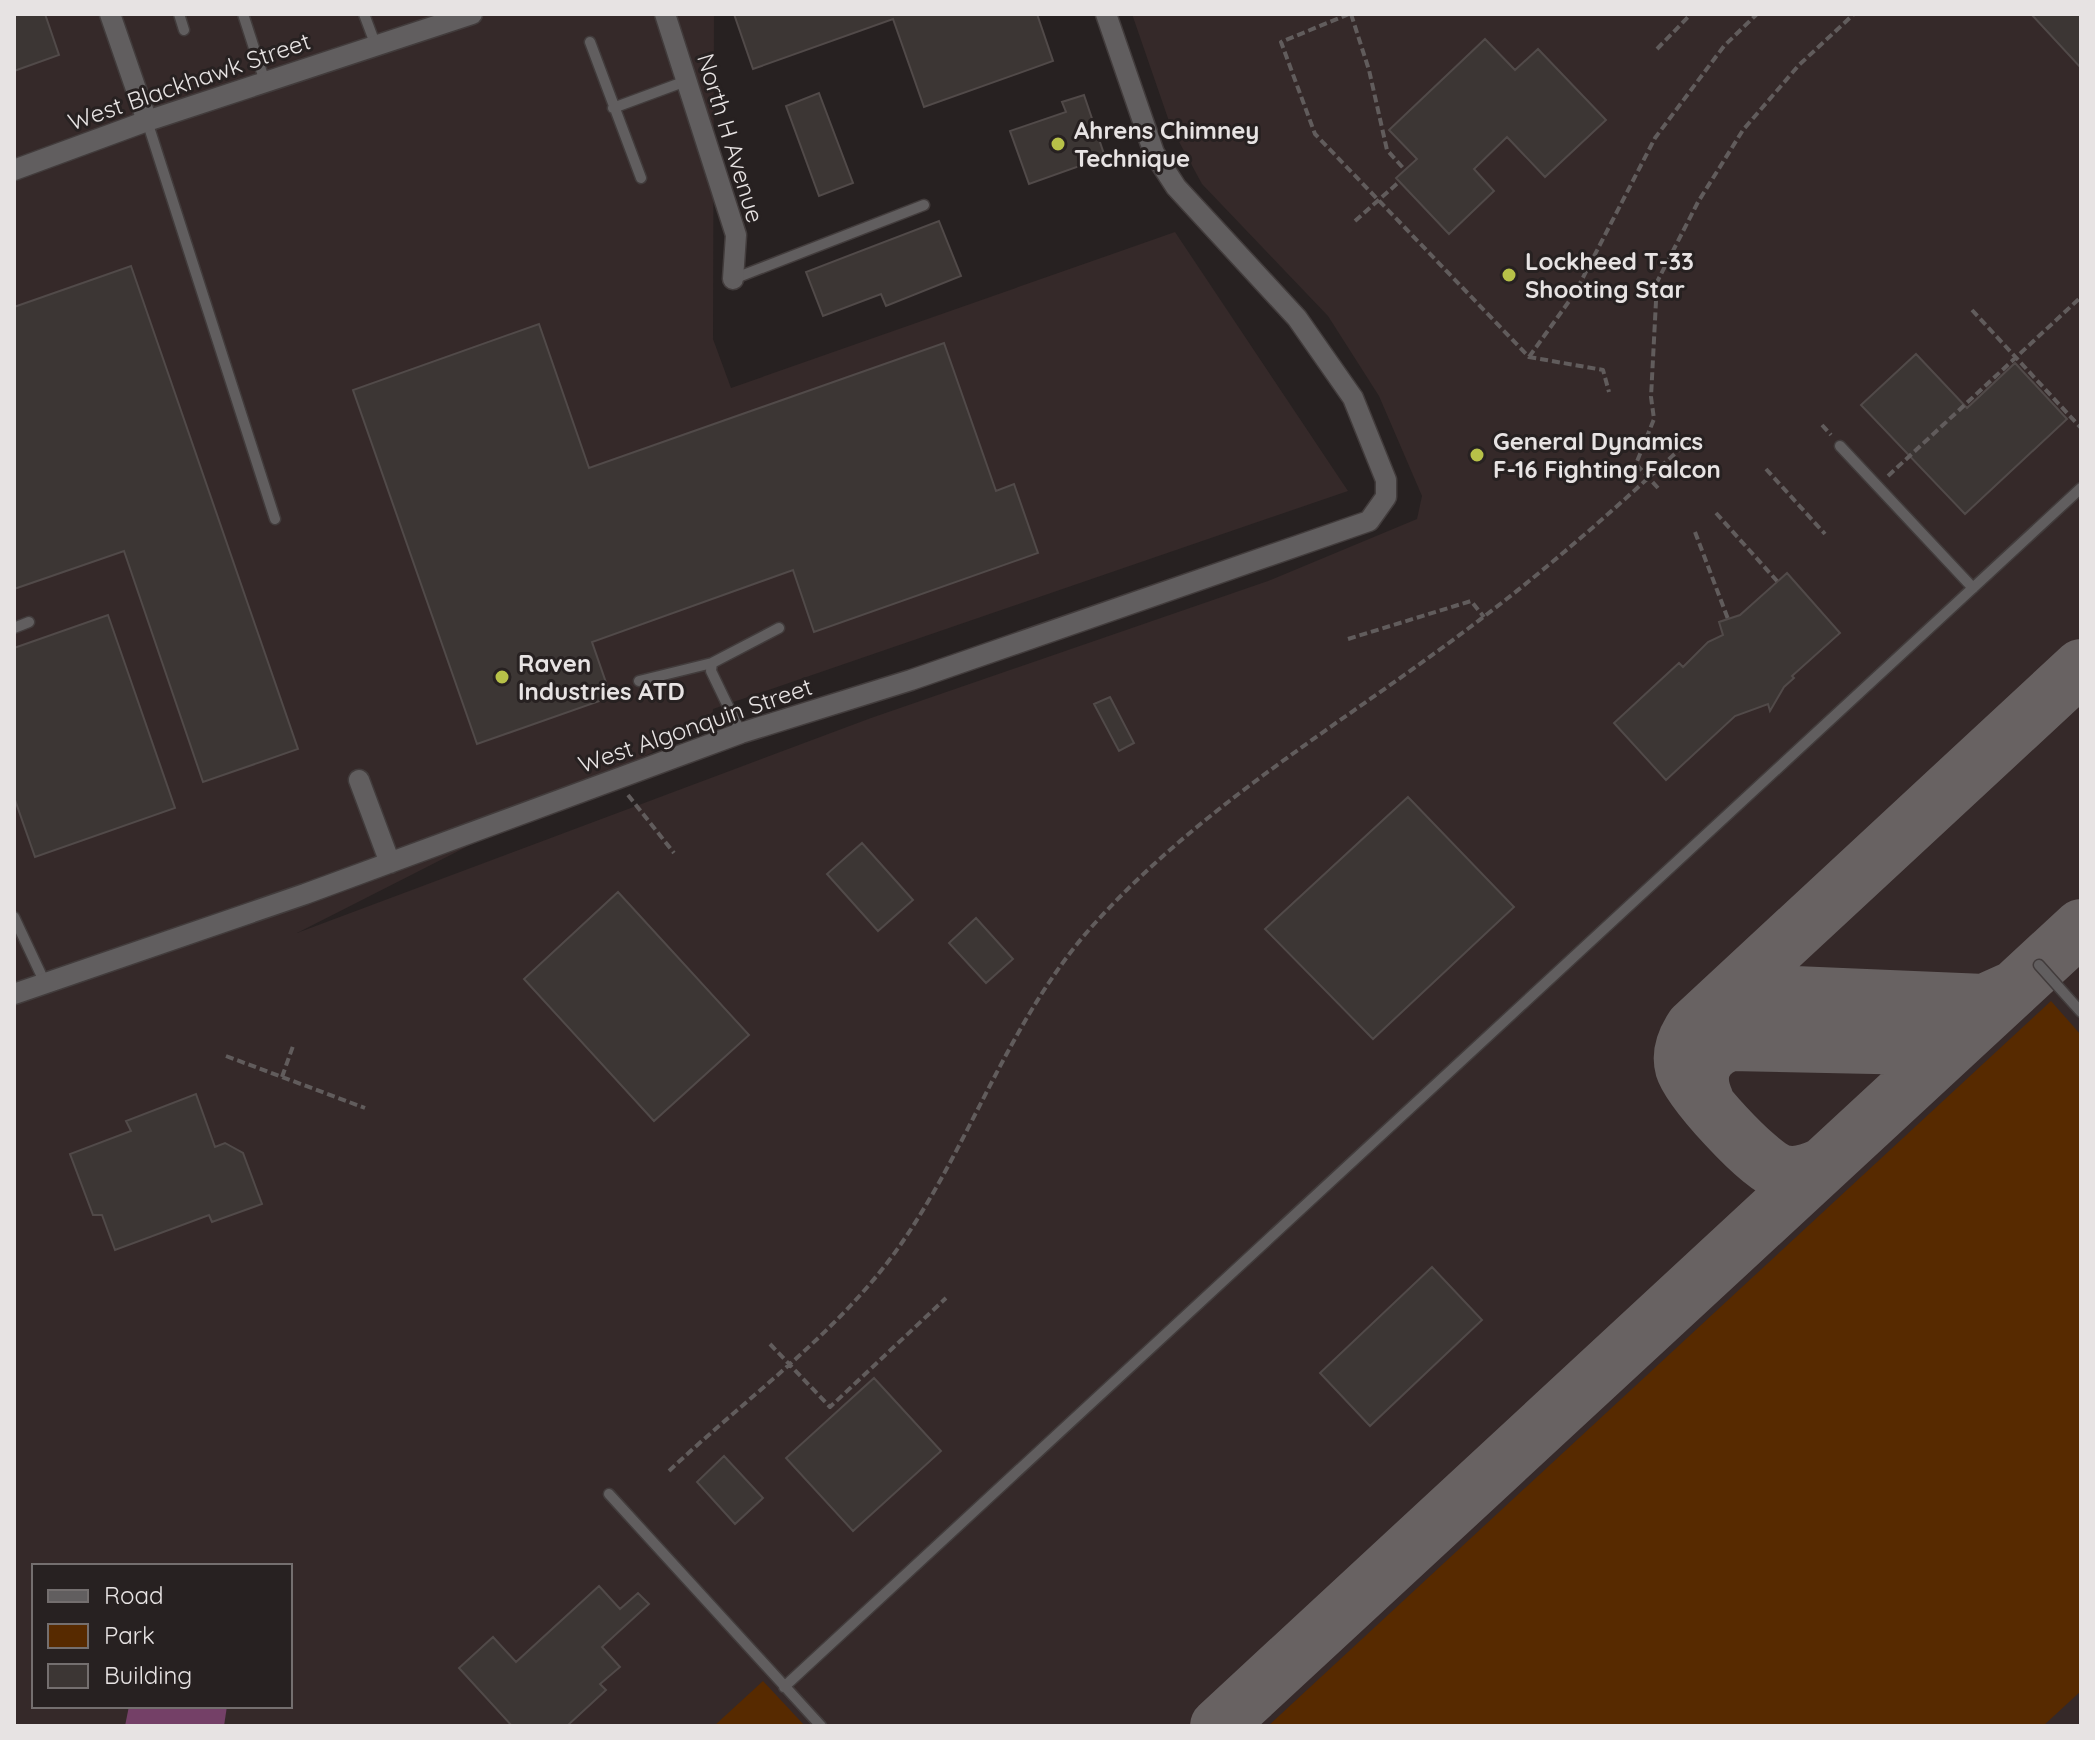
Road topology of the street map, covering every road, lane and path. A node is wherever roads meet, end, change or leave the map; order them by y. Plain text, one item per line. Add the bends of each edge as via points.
1 (110, 14) edge
2 (179, 14) edge
3 (243, 14) edge
4 (364, 14) edge
5 (472, 14) edge
6 (665, 14) edge
7 (1106, 14) edge
8 (1350, 14) edge
9 (1691, 14) edge
10 (1757, 14) edge
11 (1854, 14) edge
12 (423, 22) edge
13 (184, 30) dead end
14 (590, 42) dead end
15 (376, 46) junction
16 (1657, 49) dead end
17 (686, 81) junction
18 (265, 82) junction
19 (613, 108) junction
20 (147, 121) junction
21 (14, 170) edge
22 (1405, 170) dead end
23 (641, 178) dead end
24 (1399, 182) dead end
25 (1378, 200) junction
26 (924, 205) dead end
27 (1355, 221) dead end
28 (733, 279) joint
29 (2081, 297) edge
30 (1972, 310) dead end
31 (1529, 357) junction
32 (2017, 358) junction
33 (1609, 392) dead end
34 (2081, 428) edge
35 (1693, 437) dead end
36 (1840, 446) dead end
37 (1766, 469) dead end
38 (1648, 478) junction
39 (1877, 485) junction
40 (1658, 488) dead end
41 (2081, 488) edge
42 (1716, 513) dead end
43 (275, 519) dead end
44 (1695, 532) dead end
45 (1825, 534) dead end
46 (1777, 581) dead end
47 (1973, 588) junction
48 (1484, 617) junction
49 (1728, 619) dead end
50 (29, 622) dead end
51 (14, 628) edge
52 (779, 628) dead end
53 (1348, 639) dead end
54 (712, 663) junction
55 (639, 681) dead end
56 (741, 733) junction
57 (616, 779) junction
58 (359, 780) dead end
59 (674, 853) dead end
60 (390, 863) junction
61 (14, 917) edge
62 (2039, 965) dead end
63 (45, 983) junction
64 (14, 994) edge
65 (2081, 1012) edge
66 (293, 1046) dead end
67 (226, 1056) dead end
68 (282, 1077) junction
69 (365, 1108) dead end
70 (946, 1298) dead end
71 (770, 1344) dead end
72 (788, 1362) junction
73 (669, 1471) dead end
74 (609, 1494) dead end
75 (784, 1687) junction
76 (821, 1726) edge

1 - 20 street
2 - 13 lane
3 - 18 lane
4 - 15 lane
5 - 12 street, West Blackhawk Street
6 - 17 street, North H Avenue
7 - 56 street, West Algonquin Street via 1154,153 1176,187 1297,318 1353,398 1386,480 1386,497 1369,521 911,680
8 - 22 path via 1387,150
8 - 25 path via 1281,42 1315,134
9 - 16 path
10 - 31 path via 1724,46 1655,138 1575,293
11 - 38 path via 1799,65 1743,130 1657,282 1654,419 1636,464
12 - 15 street, West Blackhawk Street
14 - 19 lane
15 - 18 street, West Blackhawk Street
17 - 19 lane
17 - 28 street, North H Avenue via 736,235
18 - 20 street, West Blackhawk Street
19 - 23 lane
20 - 21 street, West Blackhawk Street
20 - 43 lane
24 - 25 path
25 - 27 path
25 - 31 path
26 - 28 lane
29 - 32 path
30 - 32 path
31 - 33 path via 1603,370
32 - 34 path
32 - 39 path
35 - 38 path
36 - 39 lane
37 - 45 path
38 - 40 path
38 - 48 path
39 - 47 lane
41 - 47 lane
42 - 46 path
44 - 49 path
47 - 75 lane
48 - 53 path via 1471,601
48 - 72 path via 1267,772 1164,856 1097,921 1039,994 899,1247
50 - 51 lane
52 - 54 lane
54 - 55 lane
54 - 56 lane
56 - 57 street, West Algonquin Street
57 - 59 path
57 - 60 street, West Algonquin Street
58 - 60 street
60 - 63 street, West Algonquin Street
61 - 63 lane
62 - 65 lane
63 - 64 street, West Algonquin Street
66 - 68 path
67 - 68 path
68 - 69 path
70 - 72 path via 830,1407
71 - 72 path
72 - 73 path
74 - 75 lane
75 - 76 lane

